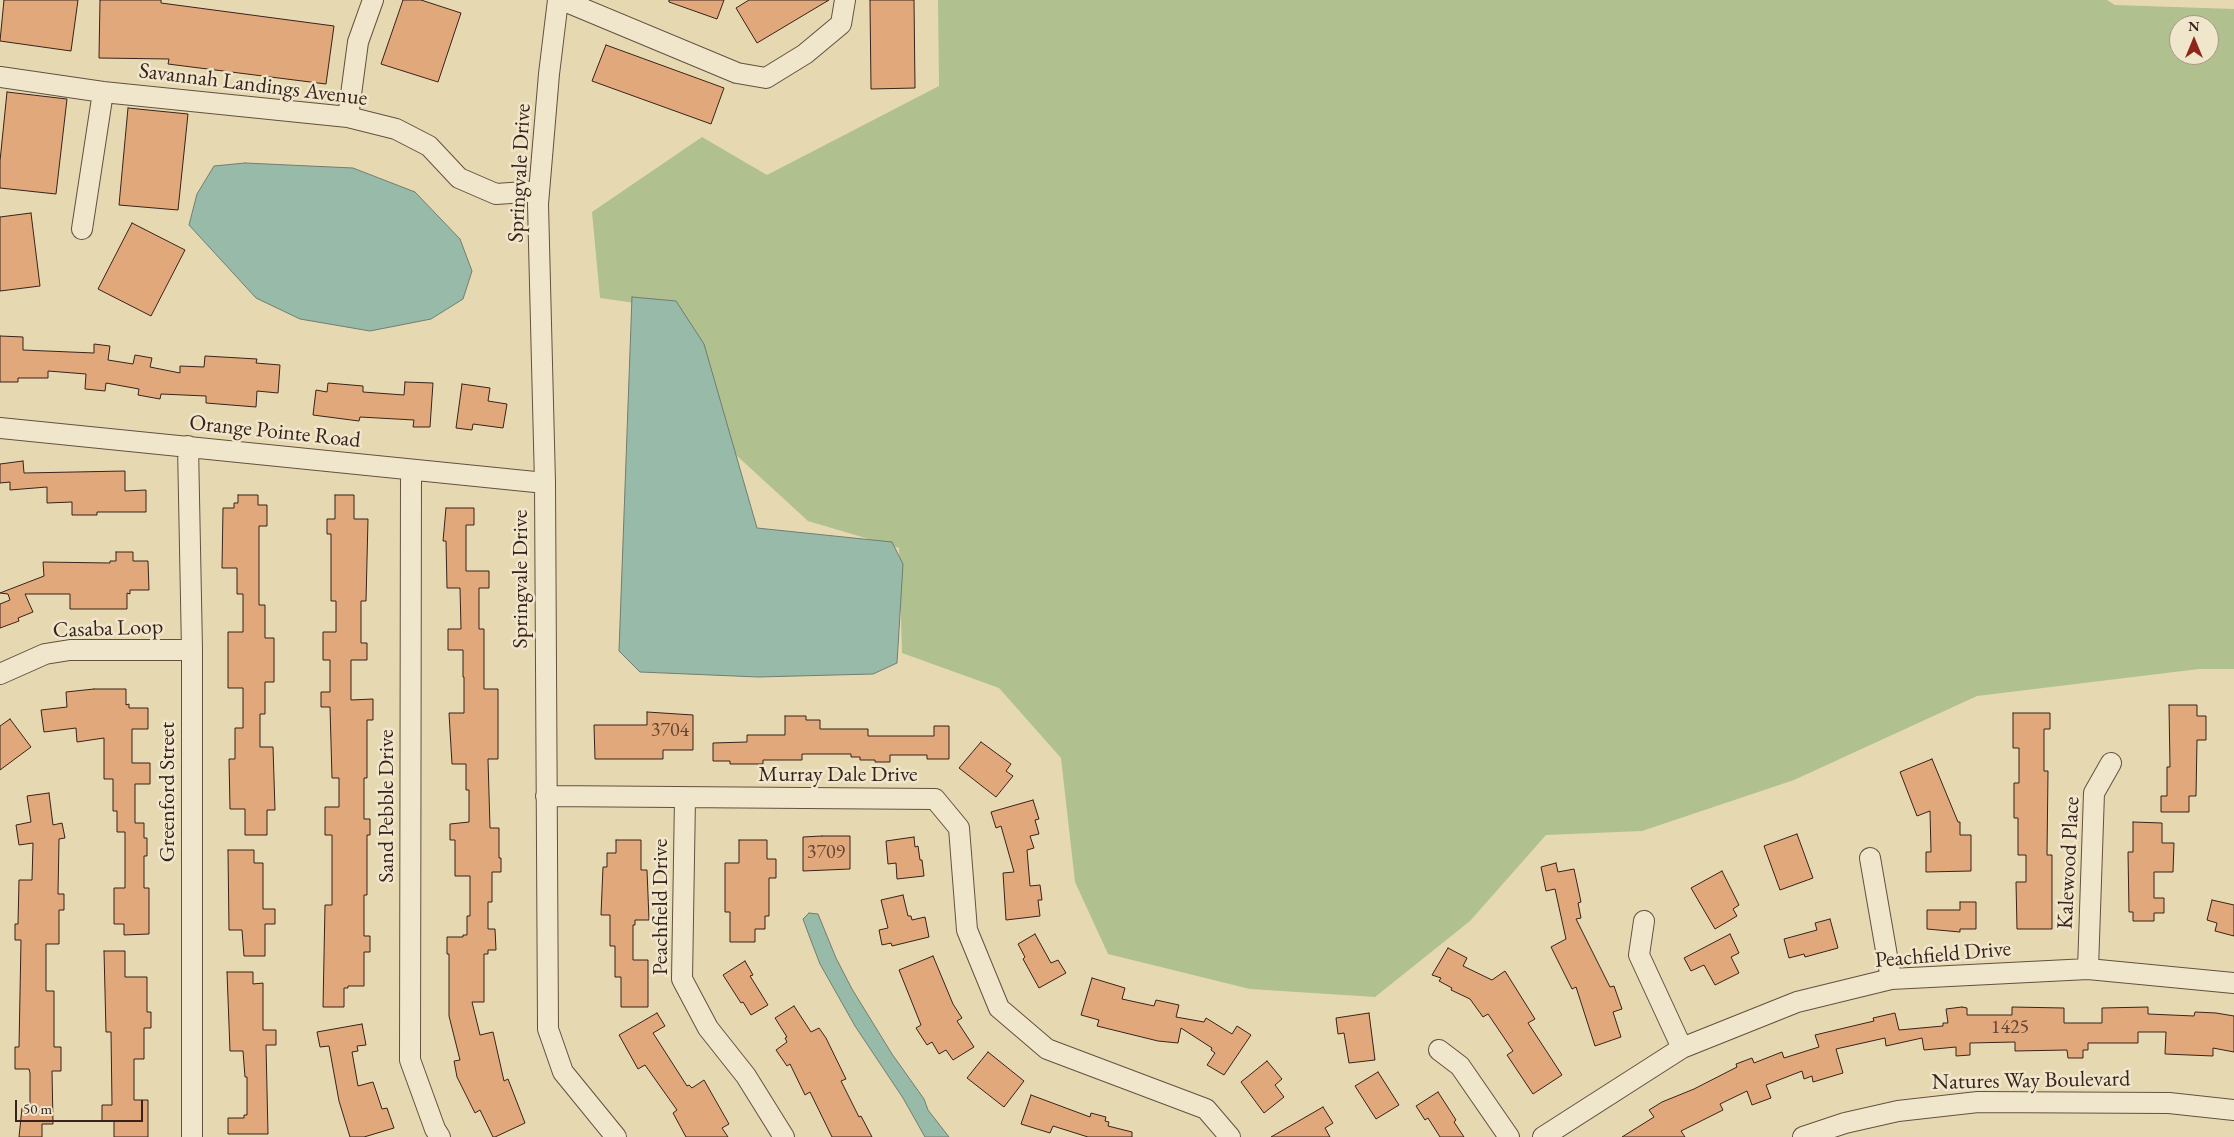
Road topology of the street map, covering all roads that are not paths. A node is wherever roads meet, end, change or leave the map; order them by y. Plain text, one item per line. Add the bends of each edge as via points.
1 (373, 0) edge
2 (560, 0) edge
3 (845, 0) edge
4 (0, 77) edge
5 (103, 92) junction
6 (348, 116) junction
7 (539, 191) junction
8 (82, 229) dead end
9 (0, 428) edge
10 (188, 446) junction
11 (411, 470) junction
12 (545, 483) junction
13 (192, 650) junction
14 (0, 674) edge
15 (2111, 763) dead end
16 (546, 796) junction
17 (685, 798) junction
18 (1870, 858) dead end
19 (1644, 921) dead end
20 (2088, 969) junction
21 (1891, 979) junction
22 (2234, 983) edge
23 (1682, 1048) junction
24 (1438, 1050) dead end
25 (2234, 1110) edge
26 (192, 1137) edge
27 (440, 1137) edge
28 (616, 1137) edge
29 (784, 1137) edge
30 (1230, 1137) edge
31 (1509, 1137) edge
32 (1543, 1137) edge
33 (1803, 1137) edge

1 - 6 street via 358,42
2 - 3 street via 737,73 766,78 805,54 841,24
2 - 7 street, Springvale Drive via 549,74
4 - 5 street, Savannah Landings Avenue
5 - 6 street, Savannah Landings Avenue
5 - 8 street
6 - 7 street, Savannah Landings Avenue via 396,129 429,146 458,178 496,194
7 - 12 street, Springvale Drive
9 - 10 street, Orange Pointe Road
10 - 11 street, Orange Pointe Road
10 - 13 street, Greenford Street
11 - 12 street, Orange Pointe Road
11 - 27 street, Sand Pebble Drive via 410,1060
12 - 16 street, Springvale Drive
13 - 14 street, Casaba Loop via 70,650 45,654
13 - 26 street, Greenford Street
15 - 20 street, Kalewood Place via 2094,792
16 - 17 street, Murray Dale Drive
16 - 28 street, Springvale Drive via 548,1029 563,1072
17 - 29 street, Peachfield Drive via 682,979 708,1028 746,1076
17 - 30 street, Murray Dale Drive via 935,799 959,828 966,930 999,1008 1047,1049 1206,1109
18 - 21 street
19 - 23 street via 1639,955
20 - 21 street, Peachfield Drive
20 - 22 street, Peachfield Drive
21 - 23 street, Peachfield Drive via 1797,1002
23 - 32 street, Peachfield Drive
24 - 31 street via 1460,1066
25 - 33 street, Natures Way Boulevard via 2169,1103 1970,1103 1880,1115

